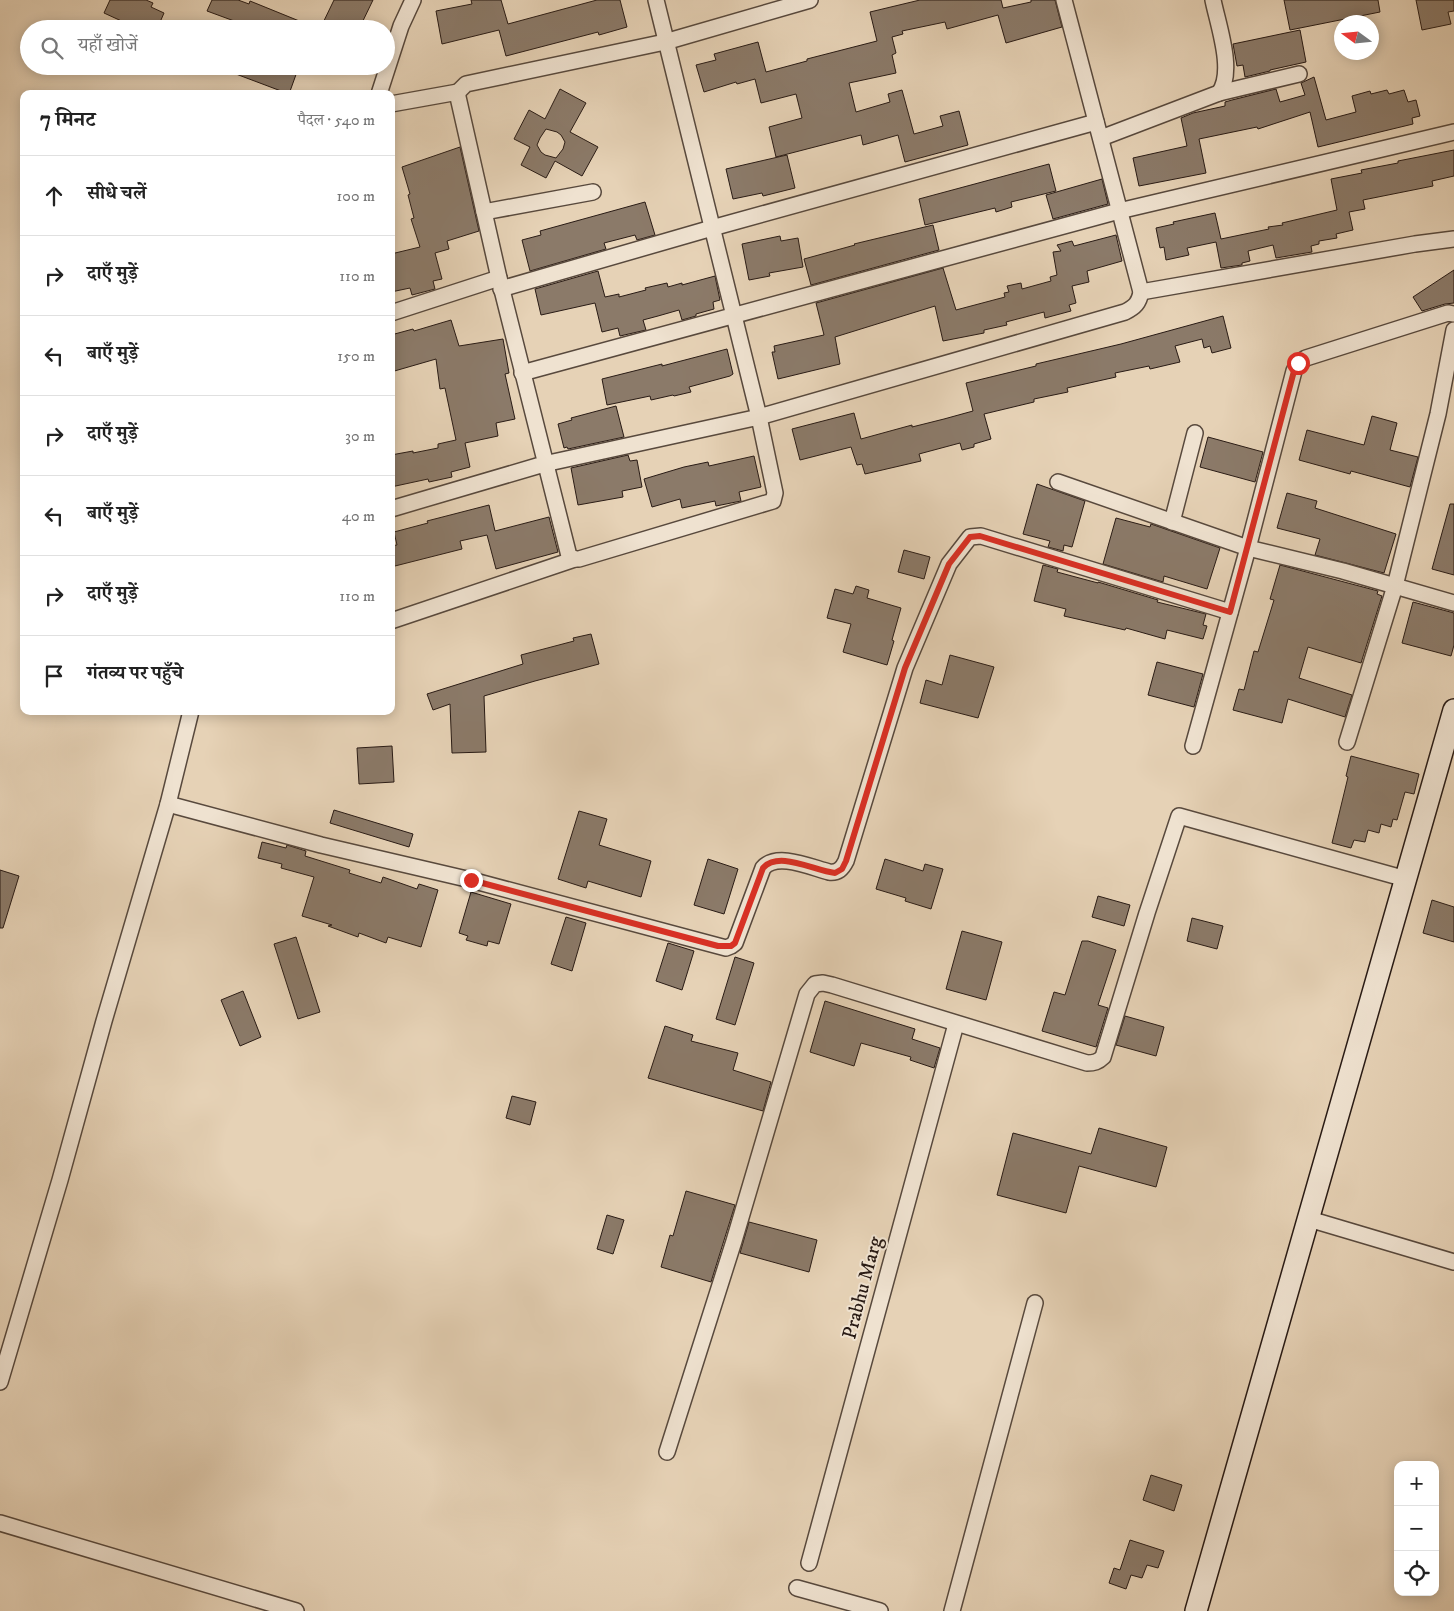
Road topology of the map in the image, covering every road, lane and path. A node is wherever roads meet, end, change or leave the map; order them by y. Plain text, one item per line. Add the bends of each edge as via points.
1 (413, 0) edge
2 (656, 0) edge
3 (810, 0) edge
4 (1064, 0) edge
5 (1213, 0) edge
6 (665, 42) junction
7 (395, 45) edge
8 (1299, 74) dead end
9 (385, 75) edge
10 (380, 90) edge
11 (458, 92) junction
12 (1219, 93) junction
13 (395, 103) edge
14 (1096, 122) junction
15 (1454, 132) edge
16 (1100, 138) junction
17 (593, 192) dead end
18 (1119, 211) junction
19 (484, 212) junction
20 (712, 228) junction
21 (1454, 239) edge
22 (500, 283) junction
23 (1141, 292) junction
24 (395, 312) edge
25 (1454, 314) edge
26 (734, 316) junction
27 (1454, 330) edge
28 (522, 373) junction
29 (758, 417) junction
30 (1195, 433) dead end
31 (544, 464) junction
32 (1058, 482) dead end
33 (395, 508) edge
34 (1172, 522) junction
35 (1248, 548) junction
36 (575, 559) junction
37 (1395, 586) junction
38 (1454, 603) edge
39 (1230, 612) junction
40 (395, 621) edge
41 (190, 715) edge
42 (1453, 719) edge
43 (1347, 742) dead end
44 (1193, 746) dead end
45 (168, 804) junction
46 (1406, 880) junction
47 (956, 1024) junction
48 (1309, 1219) junction
49 (1454, 1262) edge
50 (1035, 1303) dead end
51 (0, 1382) edge
52 (667, 1452) dead end
53 (0, 1523) edge
54 (809, 1563) dead end
55 (797, 1588) dead end
56 (296, 1611) edge
57 (880, 1611) edge
58 (952, 1611) edge
59 (1196, 1611) edge

1 - 7 street
2 - 6 street
3 - 6 street
4 - 14 street
5 - 12 street via 1226,76
6 - 11 street via 466,84
6 - 20 street
8 - 12 street
9 - 10 street
11 - 13 street
11 - 19 street
12 - 16 street
14 - 16 street
14 - 20 street
15 - 18 street
16 - 18 street
17 - 19 street
18 - 23 street
18 - 26 street
19 - 22 street
20 - 22 street
20 - 26 street
21 - 23 street
22 - 24 street
22 - 28 street
23 - 29 street via 1139,302 1125,312
25 - 35 street via 1448,313 1298,363
26 - 28 street
26 - 29 street
27 - 37 street via 1438,414
28 - 31 street
29 - 31 street
29 - 36 street via 775,493 773,501
30 - 34 street
31 - 33 street
31 - 36 street via 567,553
32 - 34 street
34 - 35 street
35 - 37 street
35 - 39 street
36 - 40 street
37 - 38 street
37 - 43 street
39 - 44 street
39 - 45 street via 980,536 970,537 949,564 905,668 842,869 835,873 783,860 767,864 735,943 726,948
41 - 45 street
42 - 46 street
45 - 51 street
46 - 47 street via 1180,816 1103,1057 1099,1061 1087,1063
46 - 48 street
47 - 52 street via 823,983 811,988
47 - 54 street, Prabhu Marg
48 - 49 street
48 - 59 street
50 - 58 street
53 - 56 street
55 - 57 street

